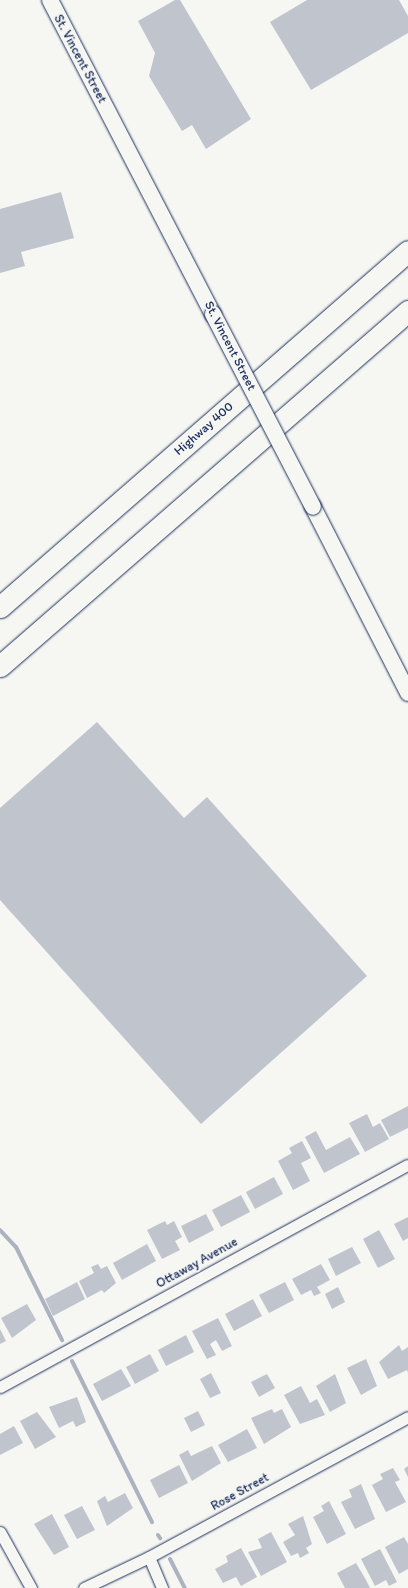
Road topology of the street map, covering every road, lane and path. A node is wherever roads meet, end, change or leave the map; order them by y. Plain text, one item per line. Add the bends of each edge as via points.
1 (50, 0) edge
2 (408, 251) edge
3 (408, 311) edge
4 (0, 607) edge
5 (0, 666) edge
6 (408, 693) edge
7 (408, 1165) edge
8 (0, 1387) edge
9 (408, 1416) edge
10 (0, 1532) edge
11 (149, 1557) junction
12 (31, 1588) edge
13 (84, 1588) edge
14 (162, 1588) edge

1 - 6 main road, St. Vincent Street, bridge
2 - 4 highway, Highway 400
3 - 5 highway
7 - 8 street, Ottaway Avenue
9 - 11 street, Rose Street
10 - 12 street
11 - 13 street, Rose Street
11 - 14 street

